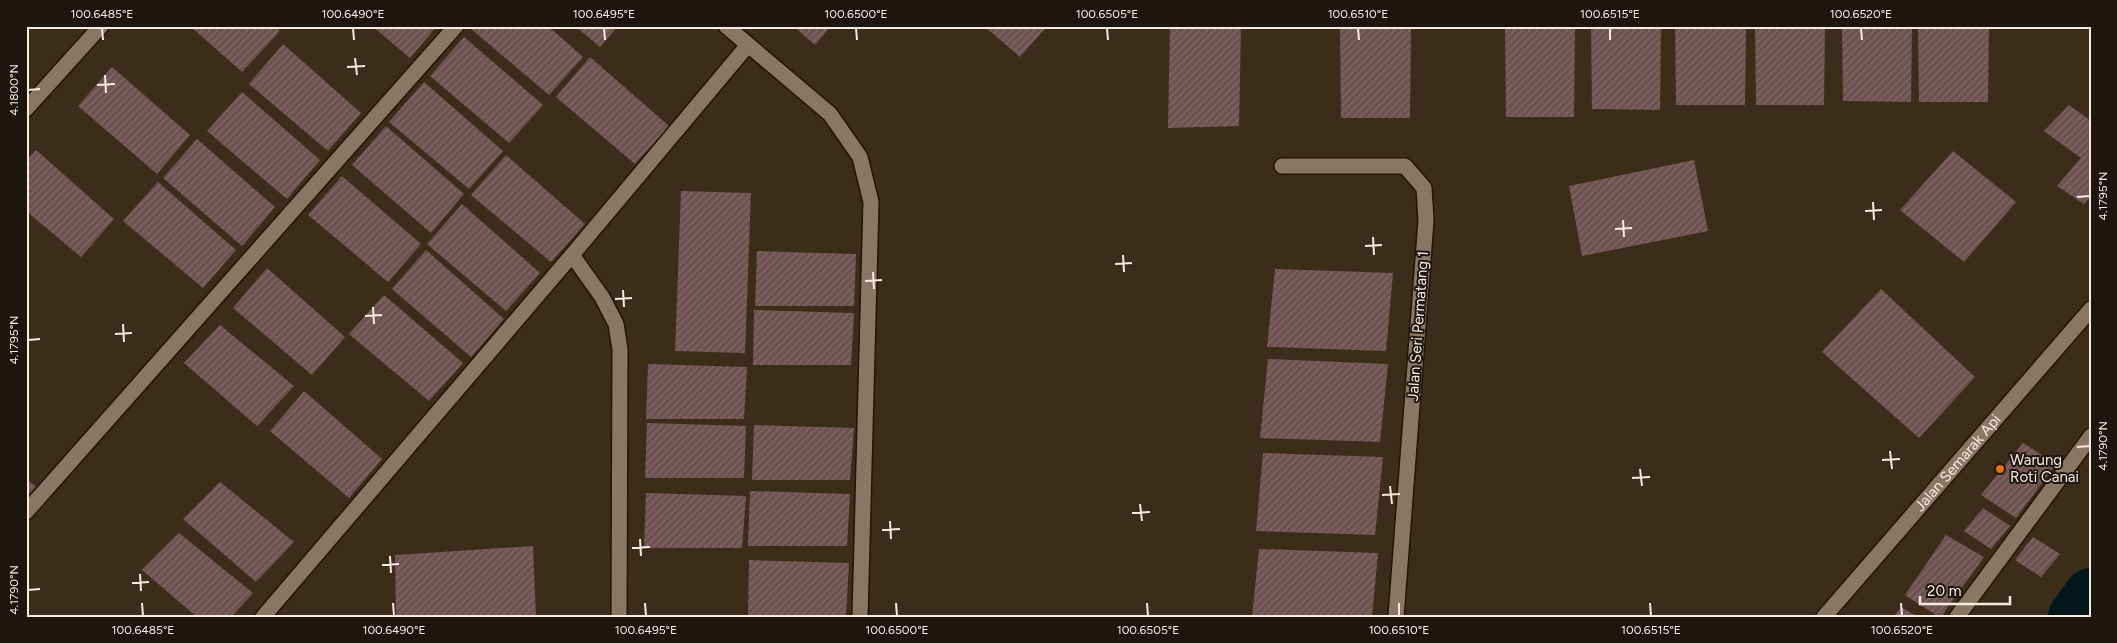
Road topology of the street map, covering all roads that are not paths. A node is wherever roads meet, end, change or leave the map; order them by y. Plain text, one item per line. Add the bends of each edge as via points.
1 (102, 26) edge
2 (456, 26) edge
3 (726, 26) edge
4 (748, 45) junction
5 (26, 109) edge
6 (1282, 166) dead end
7 (572, 255) junction
8 (2091, 309) edge
9 (2091, 436) edge
10 (26, 512) edge
11 (263, 617) edge
12 (619, 617) edge
13 (860, 617) edge
14 (1396, 617) edge
15 (1824, 617) edge
16 (1957, 617) edge

1 - 5 street
2 - 10 street
3 - 4 street
4 - 7 street
4 - 13 street via 830,114 860,157 871,202
6 - 14 street, Jalan Seri Permatang 1 via 1405,166 1424,188 1426,220
7 - 11 street
7 - 12 street via 602,297 616,324 620,349
8 - 15 street, Jalan Semarak Api
9 - 16 street

